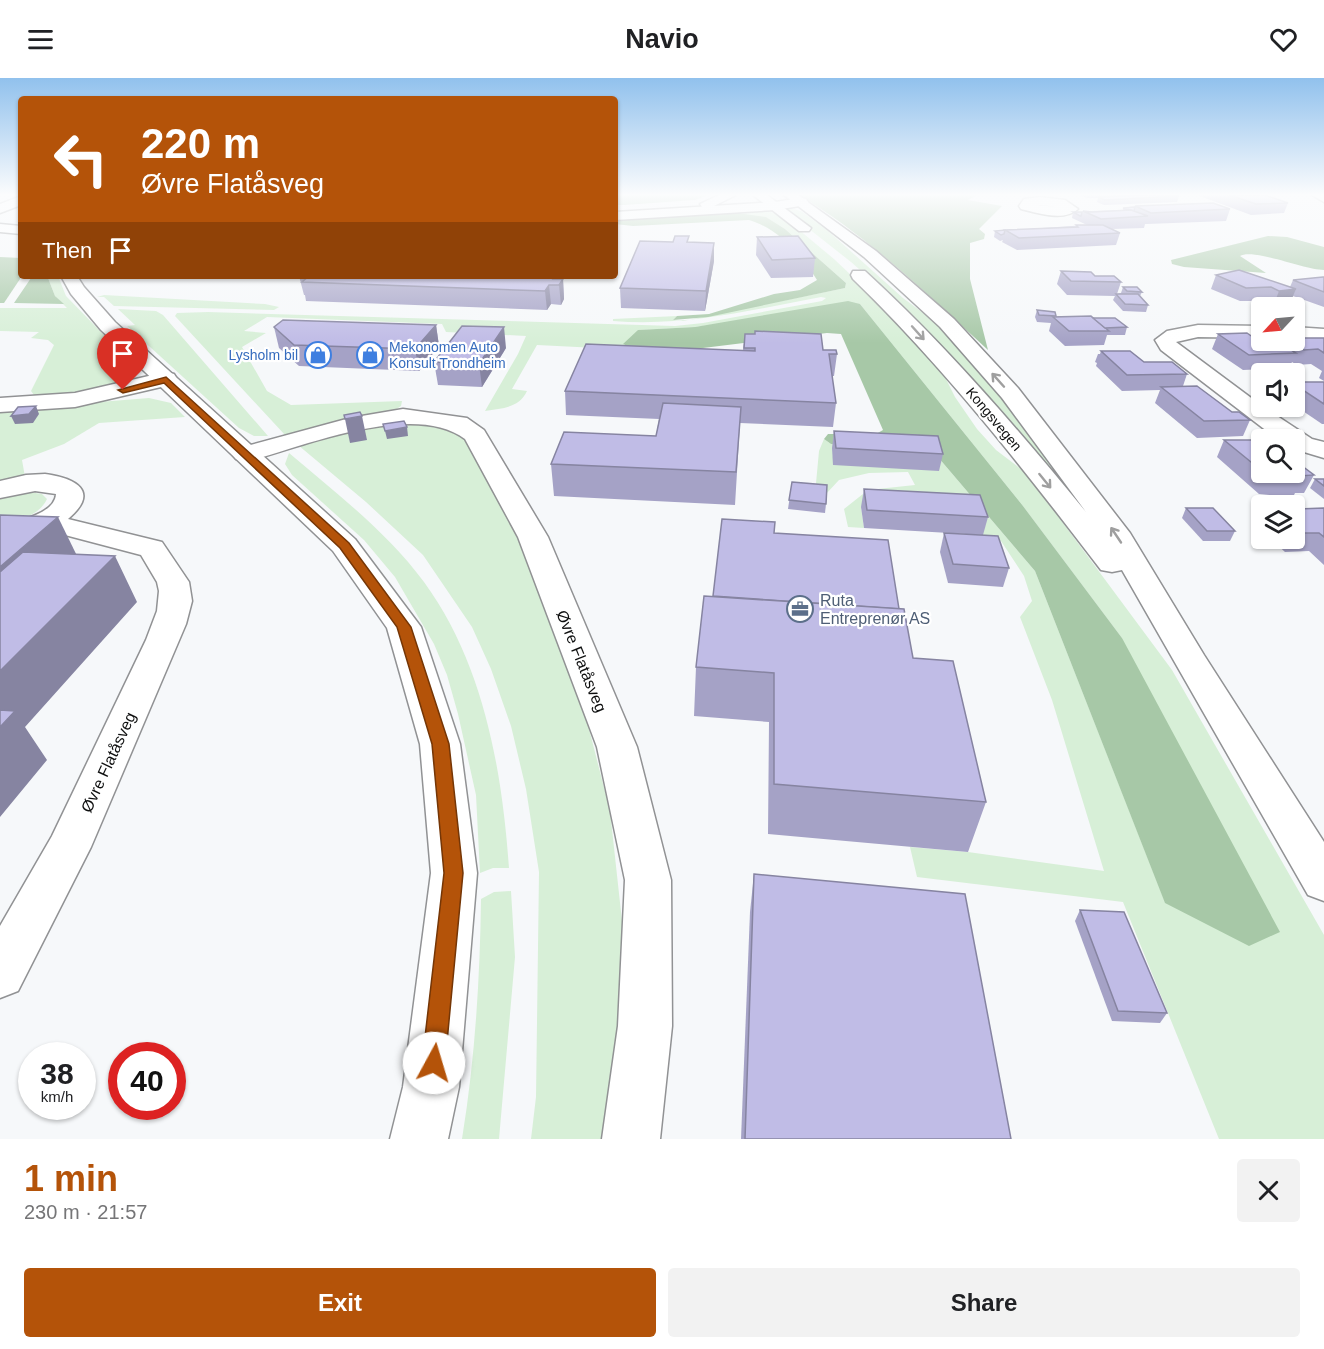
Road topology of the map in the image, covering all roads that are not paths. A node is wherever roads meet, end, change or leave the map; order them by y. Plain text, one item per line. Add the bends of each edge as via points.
1 (857, 245) edge
2 (846, 263) dead end
3 (71, 279) edge
4 (1251, 332) edge
5 (1305, 334) edge
6 (1324, 335) edge
7 (166, 380) junction
8 (0, 405) edge
9 (1324, 450) edge
10 (245, 454) junction
11 (0, 490) edge
12 (44, 521) junction
13 (0, 533) edge
14 (1188, 658) junction
15 (1324, 881) edge
16 (0, 974) edge
17 (419, 1139) edge
18 (631, 1139) edge

14 -> 1 street, Kongsvegen via 1120,539 1010,393 947,323
2 -> 14 street, Kongsvegen via 892,305 984,405
3 - 7 street via 108,326
4 - 9 street via 1187,333 1165,340 1281,430 1303,444
5 - 6 street
7 - 8 street via 75,400
7 - 10 street
10 - 17 street via 344,545 404,627 440,744 454,873 431,1087
10 - 18 street, Øvre Flatåsveg via 350,425 403,416 459,423 476,435 500,477 533,537 617,747 648,880 645,1026
11 - 12 street via 37,483 62,485 70,490 68,504
12 - 13 street
12 - 16 street, Øvre Flatåsveg via 151,548 173,577 176,605 69,848
14 - 15 street, Kongsvegen

